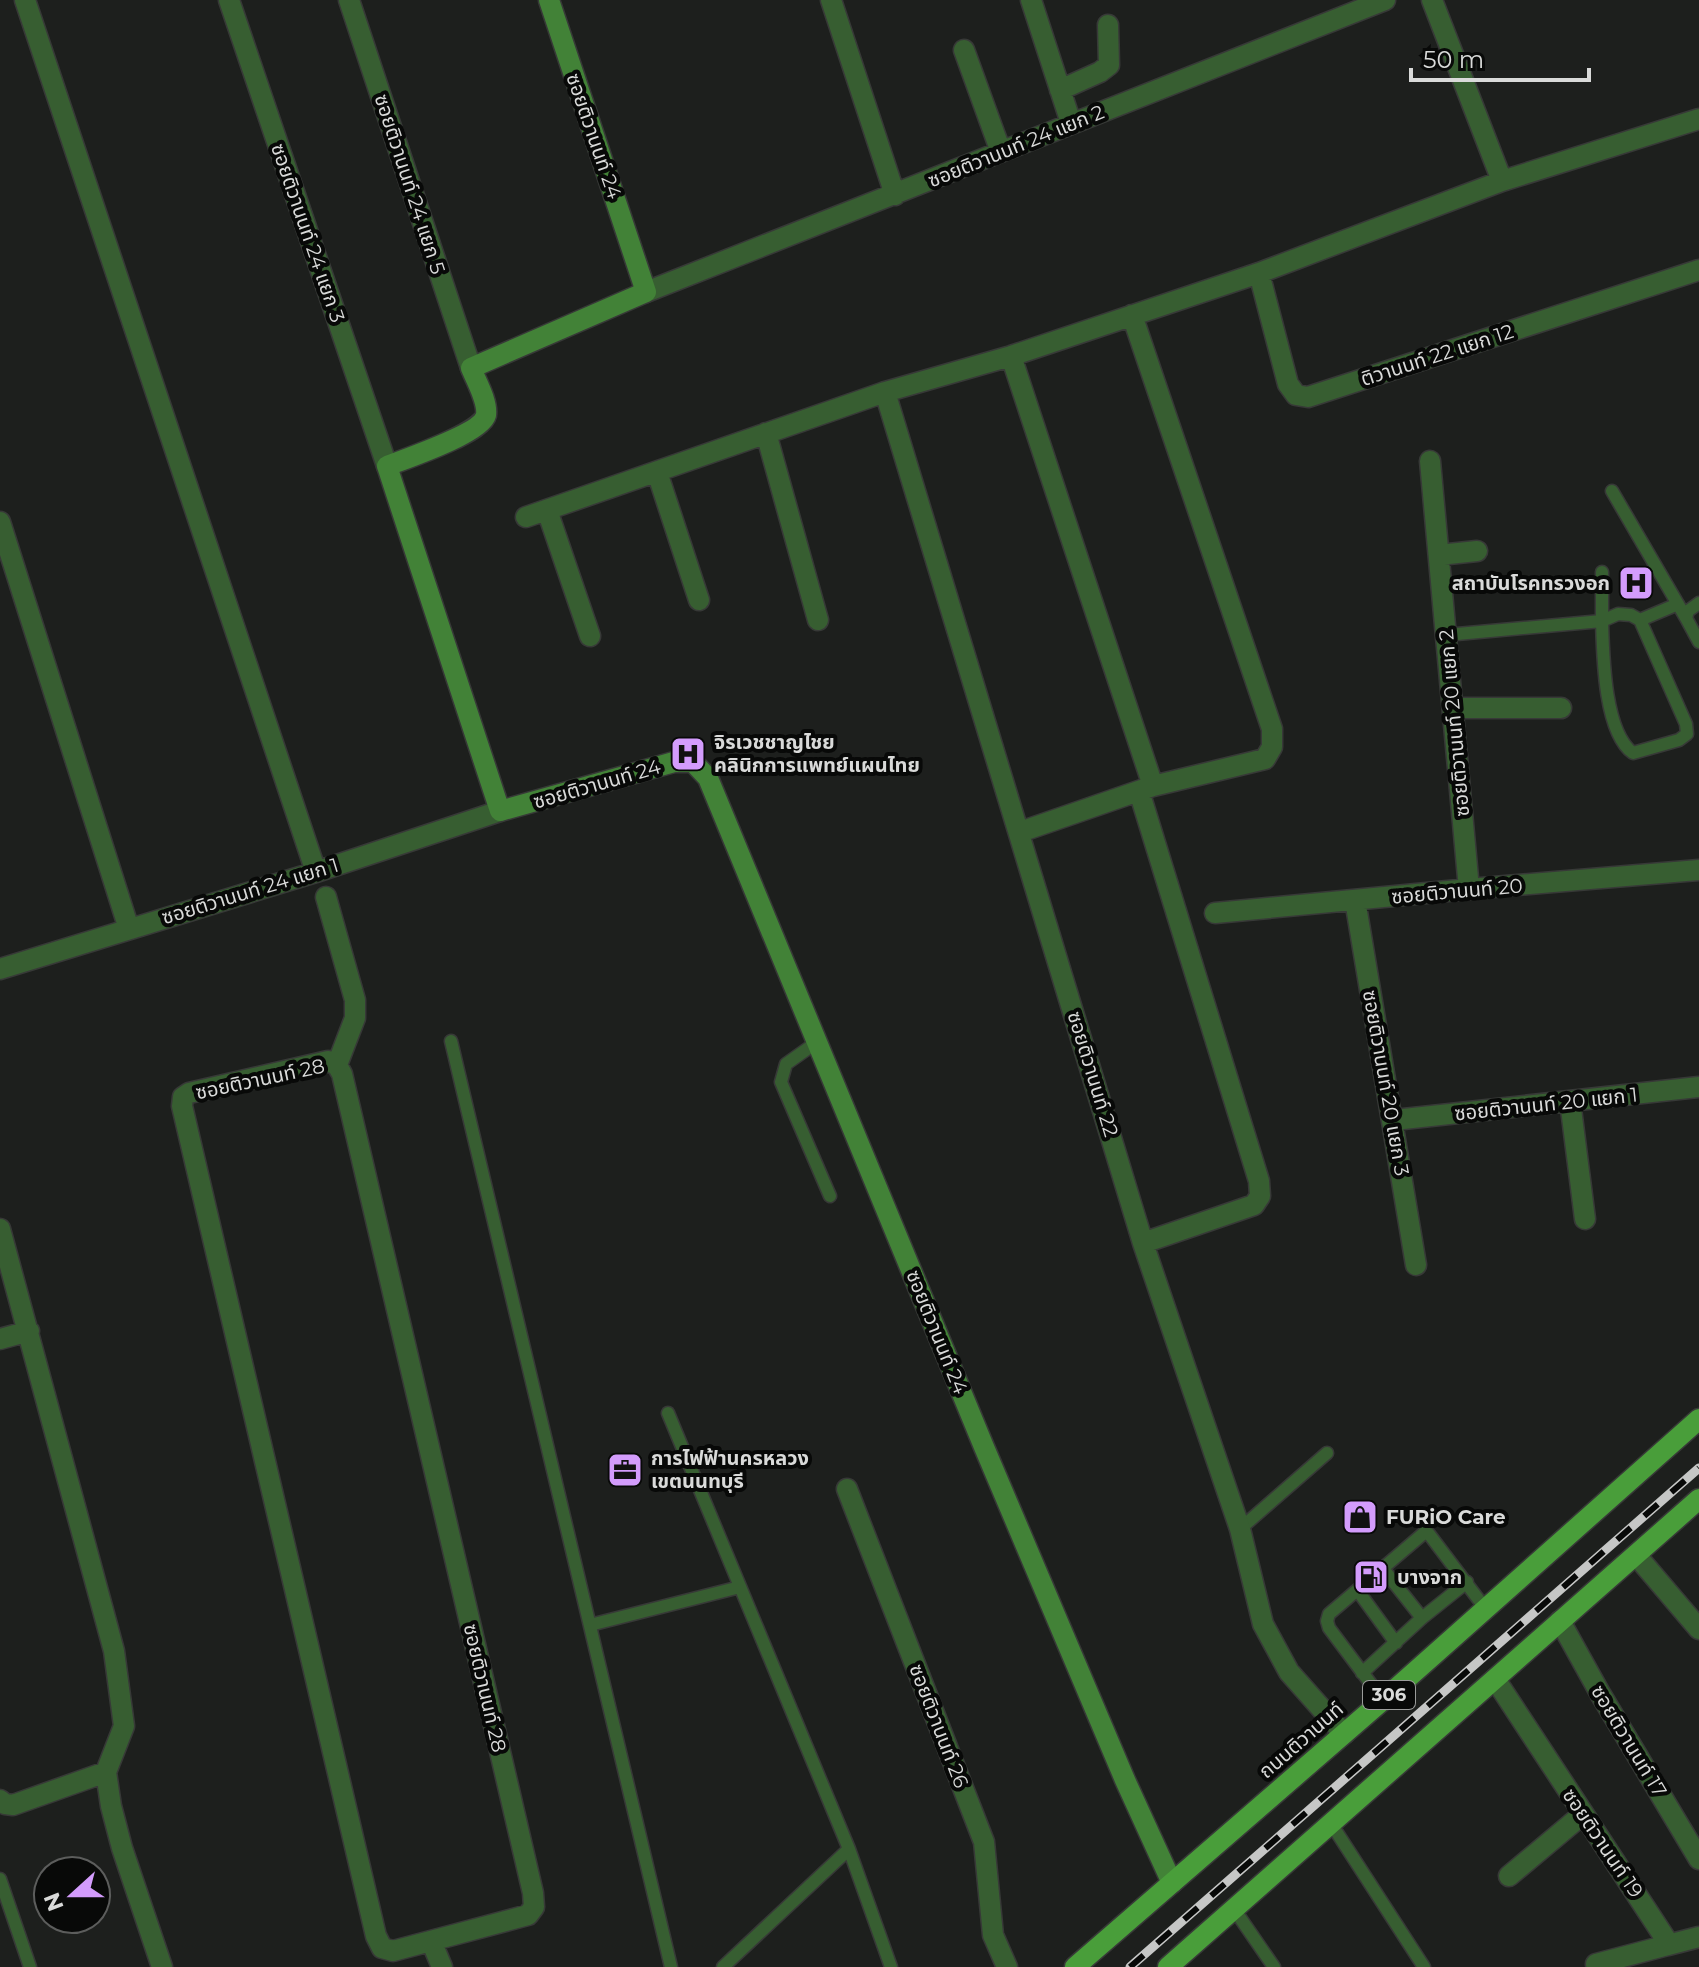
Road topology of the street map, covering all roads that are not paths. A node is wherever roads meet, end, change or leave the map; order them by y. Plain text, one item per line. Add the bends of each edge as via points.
1 (25, 0) edge
2 (229, 0) edge
3 (349, 0) edge
4 (549, 0) edge
5 (831, 0) edge
6 (1031, 0) edge
7 (1385, 0) edge
8 (1432, 0) edge
9 (1361, 4) edge
10 (1108, 25) dead end
11 (964, 50) dead end
12 (1060, 90) junction
13 (1699, 119) edge
14 (1071, 123) junction
15 (1001, 152) junction
16 (1502, 181) junction
17 (895, 195) junction
18 (1699, 270) edge
19 (1259, 273) junction
20 (646, 292) junction
21 (1132, 315) junction
22 (1011, 356) junction
23 (471, 368) junction
24 (885, 392) junction
25 (766, 433) junction
26 (1430, 461) dead end
27 (387, 466) junction
28 (657, 472) junction
29 (1612, 491) dead end
30 (547, 510) junction
31 (526, 517) dead end
32 (0, 522) edge
33 (1477, 551) dead end
34 (1439, 555) junction
35 (1602, 572) dead end
36 (699, 600) dead end
37 (1699, 603) edge
38 (1678, 604) junction
39 (1686, 618) junction
40 (818, 620) dead end
41 (1640, 620) junction
42 (1602, 621) junction
43 (1446, 635) junction
44 (590, 636) dead end
45 (1699, 642) edge
46 (1453, 708) junction
47 (1561, 708) dead end
48 (1146, 788) junction
49 (500, 811) junction
50 (1020, 832) junction
51 (1699, 870) edge
52 (316, 872) junction
53 (1469, 889) junction
54 (326, 897) dead end
55 (1355, 900) junction
56 (1215, 913) dead end
57 (129, 929) junction
58 (0, 969) edge
59 (451, 1041) dead end
60 (817, 1042) junction
61 (337, 1065) junction
62 (1699, 1087) edge
63 (1570, 1101) junction
64 (1394, 1120) junction
65 (830, 1196) dead end
66 (1585, 1219) dead end
67 (0, 1229) edge
68 (1143, 1243) junction
69 (1416, 1265) dead end
70 (29, 1331) junction
71 (0, 1339) edge
72 (668, 1413) dead end
73 (1699, 1419) edge
74 (1327, 1453) dead end
75 (847, 1489) dead end
76 (1699, 1499) edge
77 (1240, 1529) junction
78 (1636, 1555) junction
79 (1384, 1570) junction
80 (1467, 1582) junction
81 (740, 1587) junction
82 (1358, 1591) junction
83 (1485, 1608) junction
84 (1422, 1618) junction
85 (1560, 1621) junction
86 (590, 1625) junction
87 (1699, 1629) edge
88 (1396, 1643) junction
89 (1362, 1673) junction
90 (1495, 1679) junction
91 (1383, 1700) junction
92 (1344, 1734) junction
93 (106, 1772) junction
94 (0, 1800) edge
95 (1583, 1814) junction
96 (1332, 1825) junction
97 (849, 1849) junction
98 (1699, 1859) edge
99 (1509, 1876) dead end
100 (0, 1879) edge
101 (1172, 1883) junction
102 (1234, 1909) junction
103 (1699, 1937) edge
104 (432, 1943) junction
105 (1668, 1945) junction
106 (1596, 1964) dead end
107 (30, 1967) edge
108 (162, 1967) edge
109 (442, 1967) edge
110 (671, 1967) edge
111 (723, 1967) edge
112 (891, 1967) edge
113 (1007, 1967) edge
114 (1075, 1967) edge
115 (1168, 1967) edge
116 (1274, 1967) edge
117 (1424, 1967) edge

1 - 52 street
2 - 27 street, ซอยติวานนท์ 24 แยก 3
3 - 23 street, ซอยติวานนท์ 24 แยก 5
4 - 20 street, ซอยติวานนท์ 24
5 - 17 street
6 - 12 street
7 - 9 street, ซอยติวานนท์ 24 แยก 2
8 - 16 street
9 - 14 street, ซอยติวานนท์ 24 แยก 2
10 - 12 street via 1109,65
11 - 15 street
12 - 14 street
13 - 16 street
14 - 15 street, ซอยติวานนท์ 24 แยก 2
15 - 17 street, ซอยติวานนท์ 24 แยก 2
16 - 19 street
17 - 20 street, ซอยติวานนท์ 24 แยก 2
18 - 19 street, ติวานนท์ 22 แยก 12 via 1308,397 1296,395 1288,384
19 - 21 street
20 - 23 street
21 - 22 street
21 - 48 street via 1272,729 1272,747 1265,759
22 - 24 street
22 - 48 street
23 - 27 street via 485,404 481,424
24 - 25 street
24 - 50 street, ซอยติวานนท์ 22
25 - 28 street
25 - 40 street
26 - 34 street, ซอยติวานนท์ 20 แยก 2
27 - 49 street
28 - 30 street
28 - 36 street
29 - 38 lane
30 - 31 street
30 - 44 street
32 - 57 street
33 - 34 street
34 - 43 street, ซอยติวานนท์ 20 แยก 2
35 - 42 lane
37 - 39 lane
38 - 39 lane
38 - 41 lane
39 - 45 lane
41 - 42 lane via 1618,614
41 - 42 lane via 1687,734 1633,753 1619,738 1608,693
42 - 43 lane
43 - 46 street, ซอยติวานนท์ 20 แยก 2
46 - 47 street
46 - 53 street, ซอยติวานนท์ 20 แยก 2
48 - 50 street
48 - 68 street via 1260,1196 1254,1205
49 - 52 street, ซอยติวานนท์ 24 แยก 1
49 - 60 street, ซอยติวานนท์ 24 via 674,762 693,762 708,778
50 - 68 street, ซอยติวานนท์ 22
51 - 53 street, ซอยติวานนท์ 20
52 - 57 street, ซอยติวานนท์ 24 แยก 1
53 - 55 street, ซอยติวานนท์ 20
54 - 61 street via 355,1000 355,1018
55 - 56 street, ซอยติวานนท์ 20
55 - 64 street, ซอยติวานนท์ 20 แยก 3
57 - 58 street, ซอยติวานนท์ 24 แยก 1
59 - 86 lane
60 - 65 lane via 786,1064 781,1082
60 - 101 street, ซอยติวานนท์ 24
61 - 104 street, ซอยติวานนท์ 28 via 533,1893 534,1907 528,1915
61 - 104 street, ซอยติวานนท์ 28 via 328,1061 189,1093 182,1106 376,1936 382,1948 393,1951
62 - 63 street, ซอยติวานนท์ 20 แยก 1
63 - 64 street, ซอยติวานนท์ 20 แยก 1
63 - 66 street
64 - 69 street, ซอยติวานนท์ 20 แยก 3
67 - 70 street
68 - 77 street, ซอยติวานนท์ 22
70 - 71 street
70 - 93 street via 114,1651 124,1726
72 - 81 lane
73 - 83 main road, ถนนติวานนท์ / 306
74 - 77 lane
75 - 113 street, ซอยติวานนท์ 26 via 984,1842 993,1935
76 - 78 main road
77 - 92 street, ซอยติวานนท์ 22 via 1263,1624 1289,1672
78 - 85 main road
78 - 87 street
79 - 80 lane via 1426,1533
79 - 82 lane
79 - 84 lane
80 - 83 lane
80 - 84 lane
81 - 86 lane
81 - 97 lane
82 - 88 lane
82 - 89 lane via 1327,1621
83 - 91 main road, ถนนติวานนท์ / 306
84 - 88 lane
85 - 90 main road
85 - 98 street, ซอยติวานนท์ 17
86 - 110 lane
88 - 89 lane
89 - 91 lane
90 - 95 street, ซอยติวานนท์ 19
90 - 96 main road
91 - 92 main road, ถนนติวานนท์ / 306
92 - 101 main road, ถนนติวานนท์ / 306
93 - 94 street via 13,1805
93 - 108 street via 122,1848
95 - 99 street
95 - 105 street, ซอยติวานนท์ 19
96 - 102 main road
96 - 117 lane
97 - 111 lane
97 - 112 lane
100 - 107 lane
101 - 114 main road, ถนนติวานนท์ / 306
102 - 115 main road
102 - 116 lane
103 - 105 street
104 - 109 street
105 - 106 street

